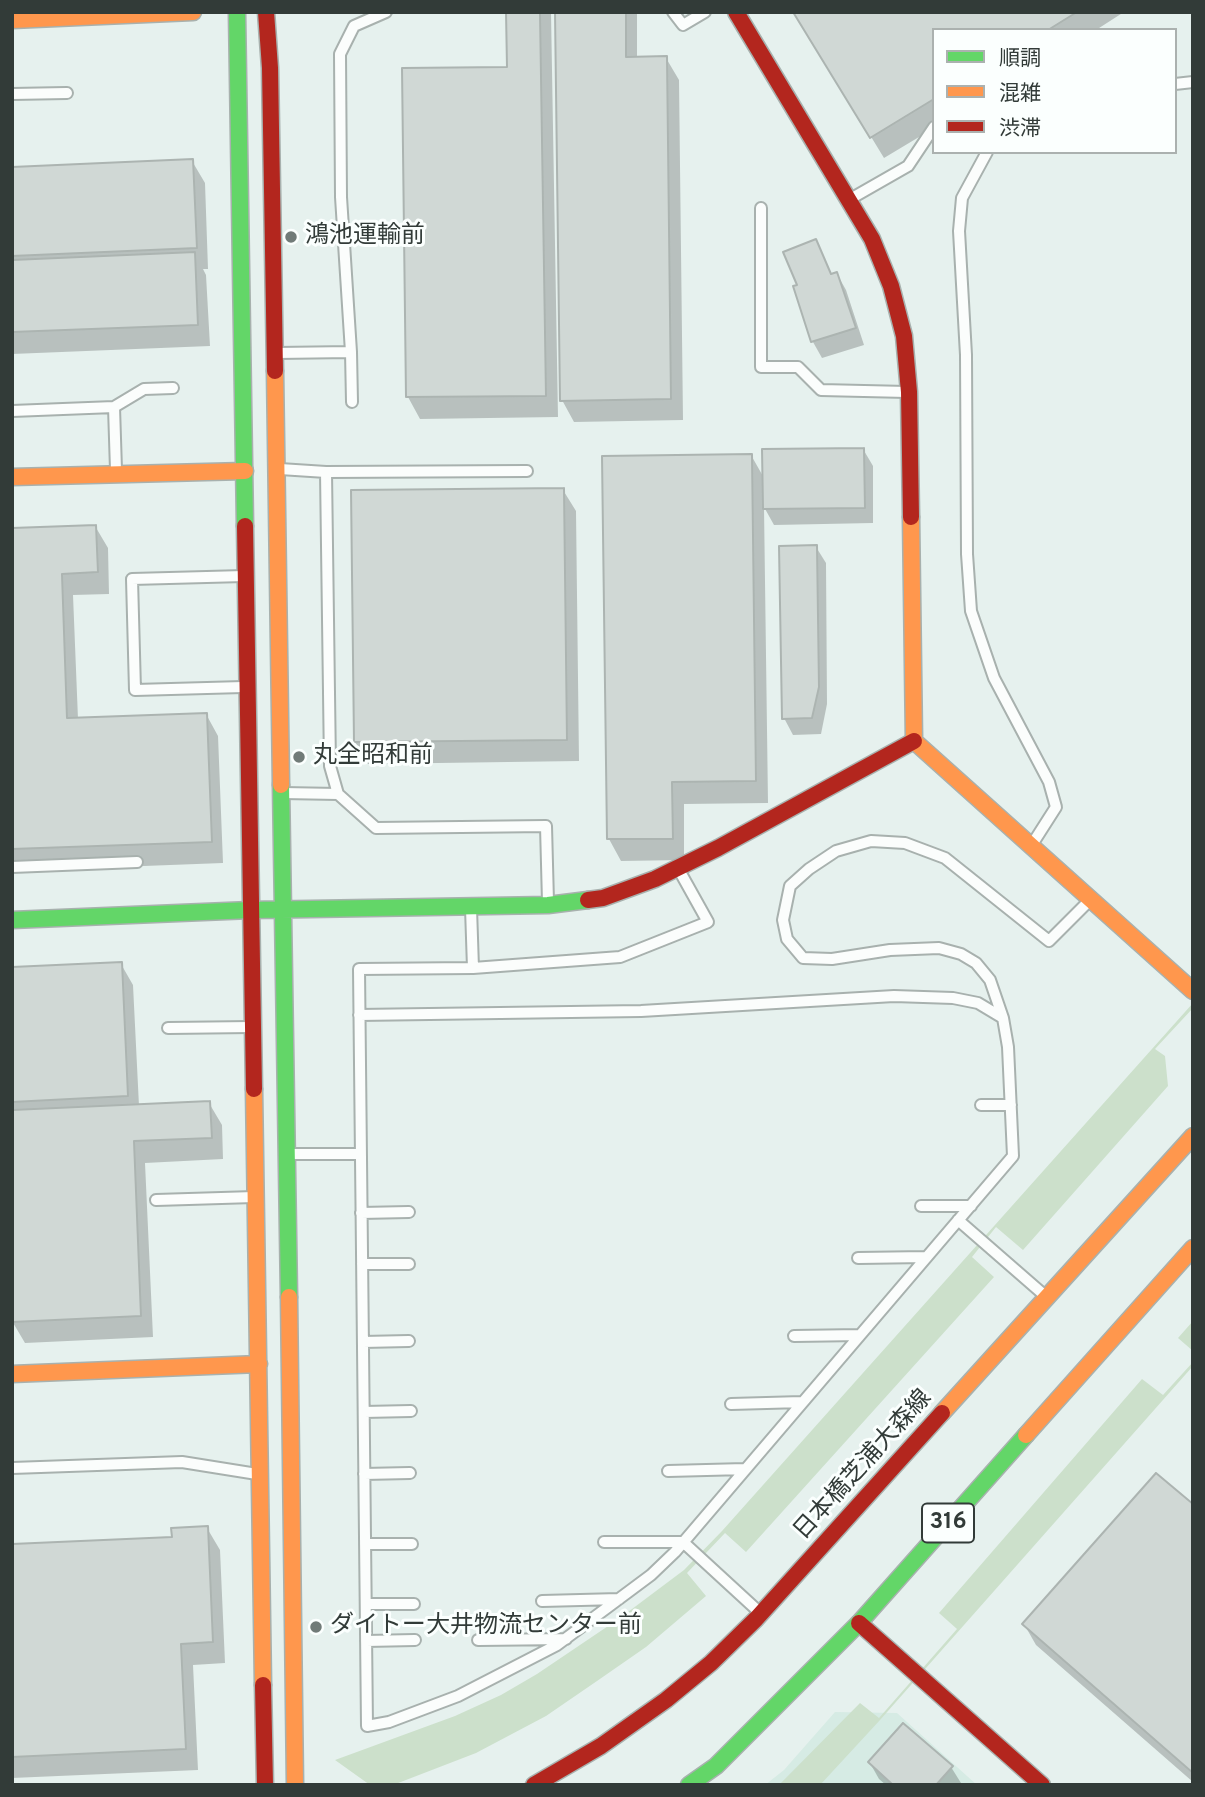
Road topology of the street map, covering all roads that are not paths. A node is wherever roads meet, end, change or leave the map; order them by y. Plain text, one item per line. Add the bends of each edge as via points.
1 (192, 12) edge
2 (237, 12) edge
3 (266, 12) edge
4 (386, 12) edge
5 (673, 12) edge
6 (705, 12) edge
7 (736, 12) edge
8 (43, 16) edge
9 (12, 20) edge
10 (67, 93) dead end
11 (12, 94) edge
12 (932, 130) edge
13 (986, 154) edge
14 (850, 199) junction
15 (761, 208) dead end
16 (351, 352) junction
17 (274, 353) junction
18 (173, 388) dead end
19 (909, 392) junction
20 (352, 402) dead end
21 (114, 407) junction
22 (12, 411) edge
23 (275, 469) junction
24 (245, 471) junction
25 (527, 471) dead end
26 (326, 472) junction
27 (116, 473) junction
28 (12, 477) edge
29 (247, 576) junction
30 (248, 687) junction
31 (914, 741) junction
32 (281, 793) junction
33 (338, 794) junction
34 (1032, 845) junction
35 (137, 862) dead end
36 (12, 867) edge
37 (678, 868) junction
38 (1092, 898) junction
39 (548, 905) junction
40 (471, 906) junction
41 (282, 909) junction
42 (251, 910) junction
43 (12, 920) edge
44 (472, 968) junction
45 (1193, 991) edge
46 (359, 1015) junction
47 (1003, 1018) junction
48 (253, 1027) junction
49 (168, 1028) dead end
50 (981, 1105) dead end
51 (1011, 1105) junction
52 (1193, 1136) edge
53 (288, 1154) junction
54 (361, 1154) junction
55 (256, 1197) junction
56 (156, 1200) dead end
57 (921, 1206) dead end
58 (971, 1206) junction
59 (409, 1212) dead end
60 (361, 1213) junction
61 (958, 1220) junction
62 (1193, 1248) edge
63 (926, 1257) junction
64 (858, 1258) dead end
65 (409, 1264) dead end
66 (362, 1265) junction
67 (1047, 1298) junction
68 (860, 1335) junction
69 (794, 1336) dead end
70 (409, 1341) dead end
71 (363, 1342) junction
72 (259, 1364) junction
73 (12, 1374) edge
74 (802, 1402) junction
75 (731, 1404) dead end
76 (411, 1411) dead end
77 (364, 1412) junction
78 (12, 1468) edge
79 (744, 1469) junction
80 (668, 1471) dead end
81 (410, 1473) dead end
82 (364, 1474) junction
83 (262, 1475) junction
84 (604, 1542) dead end
85 (682, 1542) junction
86 (365, 1544) junction
87 (412, 1544) dead end
88 (619, 1599) junction
89 (542, 1601) dead end
90 (366, 1604) junction
91 (414, 1604) dead end
92 (761, 1614) junction
93 (859, 1623) junction
94 (566, 1639) junction
95 (415, 1640) dead end
96 (478, 1640) dead end
97 (366, 1641) junction
98 (265, 1785) edge
99 (295, 1785) edge
100 (534, 1785) edge
101 (689, 1785) edge
102 (1042, 1785) edge

1 - 8 street
2 - 24 street
3 - 17 street
4 - 16 lane via 354,26 340,54 341,197
5 - 6 lane via 683,25
7 - 14 street
8 - 9 street
10 - 11 lane
12 - 14 lane via 908,166
13 - 34 lane via 962,198 958,231 966,355 967,554 971,611 990,667 1049,782 1055,807
14 - 19 street via 891,286 904,336
15 - 19 lane via 761,367 798,367 821,390
16 - 17 lane
16 - 20 lane
17 - 23 street
18 - 21 lane via 144,389
19 - 31 street
21 - 22 lane
21 - 27 lane
23 - 26 lane
23 - 32 street
24 - 27 street
24 - 29 street
25 - 26 lane
26 - 33 lane via 330,766
27 - 28 street
29 - 30 street
29 - 30 lane via 132,579 135,690
30 - 42 street
31 - 34 street
31 - 37 street
32 - 33 lane
32 - 41 street
33 - 39 lane via 376,828 546,826
34 - 38 street
35 - 36 lane
37 - 39 street via 603,898
37 - 44 lane via 708,922 620,957
38 - 45 street
38 - 47 lane via 1049,941 945,858 905,843 871,841 836,851 790,886 783,920 787,939 803,958 922,948 961,954 976,963 990,981
39 - 40 street
40 - 41 street
40 - 44 lane
41 - 42 street
41 - 53 street
42 - 43 street
42 - 48 street
44 - 46 lane via 359,968
46 - 47 lane via 641,1011 894,996 978,1003
46 - 54 lane
47 - 51 lane
48 - 49 lane
48 - 55 street
50 - 51 lane
51 - 58 lane via 1013,1156
52 - 67 street, 日本橋芝浦大森線
53 - 54 lane
53 - 99 street
54 - 60 lane
55 - 56 lane
55 - 72 street
57 - 58 lane
58 - 61 lane
59 - 60 lane
60 - 66 lane
61 - 63 lane
61 - 67 lane
62 - 93 street, 316
63 - 64 lane
63 - 68 lane
65 - 66 lane
66 - 71 lane
67 - 92 street, 日本橋芝浦大森線
68 - 69 lane
68 - 74 lane
70 - 71 lane
71 - 77 lane
72 - 73 street
72 - 83 street
74 - 75 lane
74 - 79 lane
76 - 77 lane
77 - 82 lane
78 - 83 lane via 182,1462
79 - 80 lane
79 - 85 lane
81 - 82 lane
82 - 86 lane
83 - 98 street
84 - 85 lane
85 - 88 lane via 651,1575
85 - 92 lane
86 - 87 lane
86 - 90 lane
88 - 89 lane
88 - 94 lane
90 - 91 lane
90 - 97 lane
92 - 100 street, 日本橋芝浦大森線 via 666,1700
93 - 101 street, 316 via 716,1766
93 - 102 street
94 - 96 lane
94 - 97 lane via 458,1696 367,1726
95 - 97 lane

